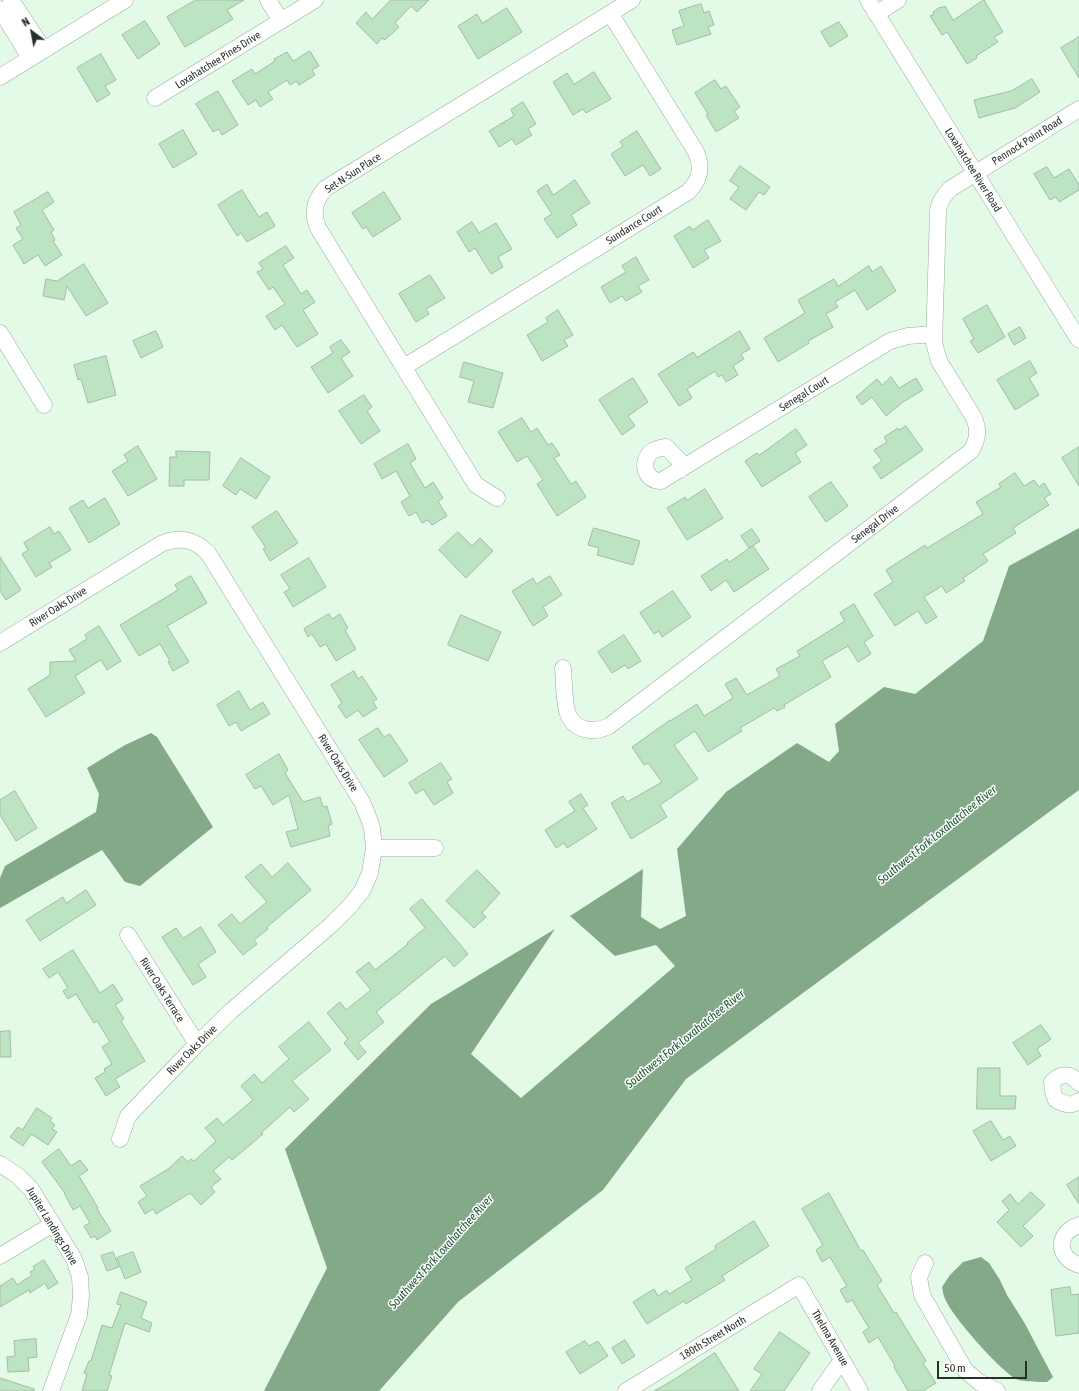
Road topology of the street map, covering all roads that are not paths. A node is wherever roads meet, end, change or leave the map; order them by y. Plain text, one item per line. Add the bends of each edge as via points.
1 (11, 0) edge
2 (125, 0) edge
3 (268, 0) edge
4 (315, 0) edge
5 (632, 0) edge
6 (868, 0) edge
7 (898, 0) edge
8 (0, 9) edge
9 (610, 13) junction
10 (876, 14) junction
11 (281, 21) junction
12 (44, 50) junction
13 (30, 58) junction
14 (0, 76) edge
15 (155, 98) dead end
16 (1079, 109) edge
17 (976, 173) junction
18 (0, 333) edge
19 (934, 334) junction
20 (1079, 340) edge
21 (404, 367) junction
22 (44, 405) dead end
23 (680, 470) dead end
24 (497, 498) dead end
25 (0, 643) edge
26 (563, 668) dead end
27 (374, 848) junction
28 (436, 848) dead end
29 (128, 935) dead end
30 (197, 1044) junction
31 (1079, 1083) edge
32 (1079, 1101) edge
33 (120, 1139) dead end
34 (0, 1164) edge
35 (53, 1224) junction
36 (1079, 1225) edge
37 (0, 1256) edge
38 (925, 1263) dead end
39 (1079, 1265) edge
40 (799, 1285) joint
41 (842, 1360) junction
42 (51, 1391) edge
43 (626, 1391) edge
44 (820, 1391) edge
45 (860, 1391) edge
46 (997, 1391) edge

1 - 12 street
2 - 12 street
3 - 11 street
4 - 11 street, Loxahatchee Pines Drive
5 - 9 street, Set-N-Sun Place
6 - 10 street, Loxahatchee River Road
7 - 10 street
8 - 13 street
9 - 21 street, Set-N-Sun Place via 320,194 314,212 318,228
9 - 21 street, Sundance Court via 696,152 700,169 695,186
10 - 17 street, Loxahatchee River Road
11 - 15 street, Loxahatchee Pines Drive
12 - 13 street
13 - 14 street
16 - 17 street, Pennock Point Road
17 - 19 street, Senegal Drive via 950,189 939,203
17 - 20 street, Loxahatchee River Road
18 - 22 street
19 - 23 street, Senegal Court via 908,336 886,344
19 - 26 street, Senegal Drive via 939,361 977,426 977,439 971,451 602,730 584,730 571,721 567,713
21 - 24 street, Set-N-Sun Place via 476,485
25 - 27 street, River Oaks Drive via 161,544 177,539 194,542 208,553 362,802 372,828
27 - 28 street
27 - 30 street, River Oaks Drive via 366,882 350,906
29 - 30 street, River Oaks Terrace
30 - 33 street, River Oaks Drive via 128,1116
31 - 32 street via 1075,1078 1064,1075 1052,1082 1056,1100 1065,1105
34 - 35 street, Jupiter Landings Drive via 25,1182
35 - 37 street
35 - 42 street, Jupiter Landings Drive via 74,1259 80,1277 81,1296 79,1315
36 - 39 street via 1067,1232 1061,1244 1066,1257
38 - 46 street via 918,1276 922,1295 965,1370 979,1382
40 - 41 street, Thelma Avenue
40 - 43 street, 180th Street North
41 - 44 street
41 - 45 street, Thelma Avenue

